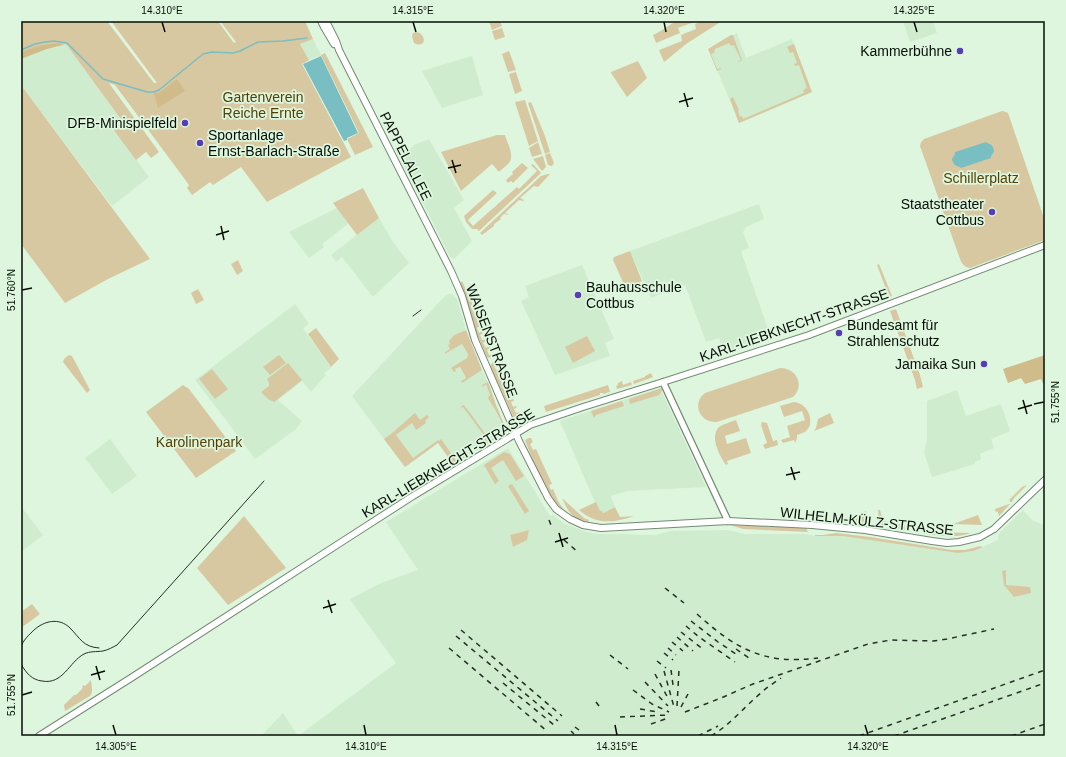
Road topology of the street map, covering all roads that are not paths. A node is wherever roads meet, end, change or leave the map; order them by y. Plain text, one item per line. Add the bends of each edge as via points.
1 (321, 21) edge
2 (326, 21) edge
3 (339, 50) junction
4 (1045, 245) edge
5 (452, 273) joint
6 (663, 382) junction
7 (516, 434) junction
8 (1045, 480) edge
9 (570, 519) joint
10 (728, 521) junction
11 (39, 736) edge

1 - 3 main road, PAPPELALLEE
2 - 3 main road, PAPPELALLEE
3 - 5 main road, PAPPELALLEE
4 - 6 main road, KARL-LIEBKNECHT-STRASSE via 809,335
5 - 7 main road, WAISENSTRASSE via 475,340
6 - 7 main road, KARL-LIEBKNECHT-STRASSE via 550,417
6 - 10 street
7 - 9 main road, WAISENSTRASSE via 548,498 556,509
7 - 11 main road, KARL-LIEBKNECHT-STRASSE via 413,496
8 - 10 main road, WILHELM-KÜLZ-STRASSE via 994,529 980,537 958,542 932,541 865,530 812,525
9 - 10 main road, WILHELM-KÜLZ-STRASSE via 601,528

